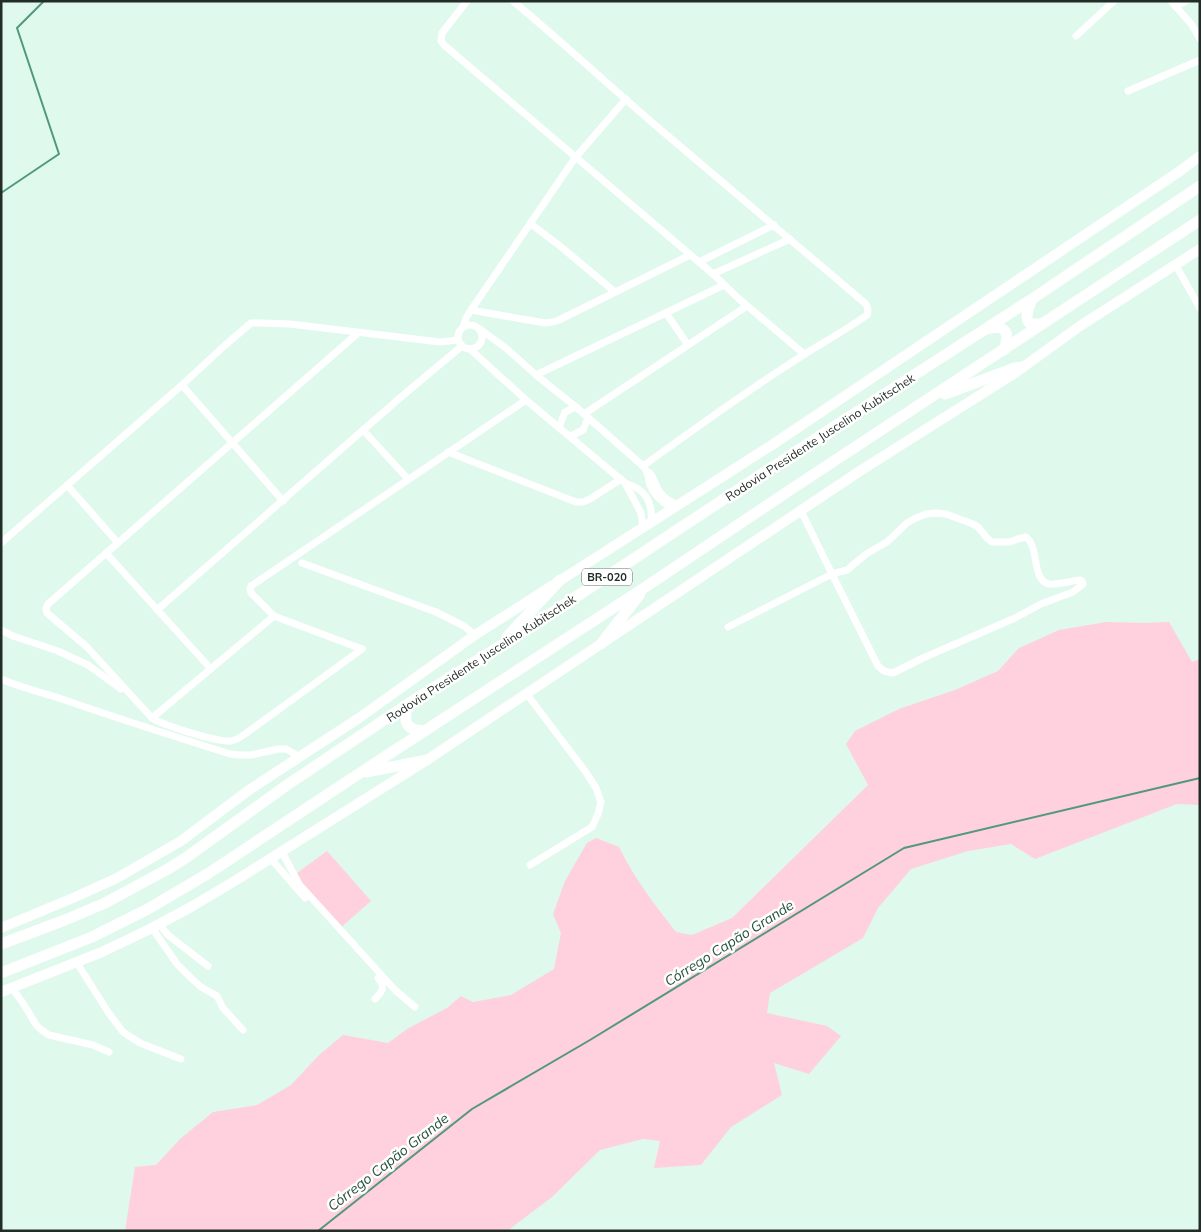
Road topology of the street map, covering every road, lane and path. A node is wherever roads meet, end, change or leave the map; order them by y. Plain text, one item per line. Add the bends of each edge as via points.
1 (467, 1) edge
2 (513, 1) edge
3 (1114, 1) edge
4 (1186, 1) edge
5 (1173, 4) edge
6 (1076, 36) dead end
7 (1200, 39) edge
8 (1200, 60) edge
9 (1128, 91) dead end
10 (626, 99) junction
11 (1200, 156) edge
12 (575, 158) junction
13 (1200, 186) edge
14 (1200, 220) edge
15 (531, 224) junction
16 (774, 225) junction
17 (790, 240) junction
18 (1200, 248) edge
19 (690, 255) junction
20 (699, 262) junction
21 (1175, 264) junction
22 (714, 274) junction
23 (724, 285) junction
24 (615, 292) junction
25 (1032, 299) junction
26 (747, 306) junction
27 (1200, 308) edge
28 (471, 310) junction
29 (666, 313) junction
30 (1045, 323) junction
31 (463, 327) junction
32 (477, 327) junction
33 (986, 329) junction
34 (358, 333) junction
35 (460, 343) junction
36 (688, 346) junction
37 (470, 349) junction
38 (1004, 350) junction
39 (804, 354) junction
40 (1023, 367) junction
41 (536, 375) junction
42 (182, 385) junction
43 (526, 400) junction
44 (929, 400) junction
45 (576, 407) junction
46 (586, 416) junction
47 (559, 427) junction
48 (363, 430) junction
49 (570, 436) junction
50 (232, 443) junction
51 (448, 452) junction
52 (646, 468) junction
53 (408, 479) junction
54 (623, 481) junction
55 (650, 484) junction
56 (67, 485) junction
57 (640, 490) junction
58 (654, 492) junction
59 (646, 496) junction
60 (283, 501) junction
61 (675, 506) junction
62 (800, 511) junction
63 (647, 524) junction
64 (1, 543) edge
65 (118, 543) junction
66 (106, 553) junction
67 (302, 563) dead end
68 (832, 574) junction
69 (560, 580) junction
70 (647, 586) junction
71 (157, 610) junction
72 (274, 616) junction
73 (728, 626) dead end
74 (1, 630) edge
75 (475, 635) junction
76 (601, 644) junction
77 (494, 650) junction
78 (211, 669) junction
79 (1, 679) edge
80 (526, 693) junction
81 (133, 698) junction
82 (408, 704) junction
83 (152, 718) junction
84 (425, 731) junction
85 (300, 757) junction
86 (427, 760) junction
87 (360, 773) junction
88 (282, 852) junction
89 (271, 859) junction
90 (530, 865) dead end
91 (156, 926) junction
92 (1, 928) edge
93 (1, 944) edge
94 (77, 963) junction
95 (208, 966) dead end
96 (1, 973) edge
97 (12, 988) junction
98 (1, 992) edge
99 (375, 999) dead end
100 (415, 1007) dead end
101 (244, 1030) dead end
102 (109, 1052) dead end
103 (181, 1058) dead end

1 - 12 street via 442,32 442,43
2 - 10 street
3 - 6 street
4 - 5 street
5 - 7 street
8 - 9 street
10 - 12 street
10 - 16 street
11 - 61 main road via 775,443
12 - 15 street
12 - 19 street
13 - 25 highway, Rodovia Presidente Juscelino Kubitschek / BR-020
14 - 30 highway, BR-020
15 - 24 street
15 - 28 street
16 - 17 street
16 - 20 street
17 - 22 street
17 - 39 street via 866,304 868,310 867,316
18 - 21 main road
19 - 20 street
19 - 24 street
20 - 22 street
21 - 27 street
21 - 40 main road
22 - 23 street
23 - 26 street
23 - 29 street
24 - 28 street via 549,323
25 - 30 highway via 1026,316 1028,322 1035,325
25 - 33 highway, Rodovia Presidente Juscelino Kubitschek / BR-020
26 - 36 street
26 - 39 street
28 - 31 street
28 - 32 street
29 - 36 street
29 - 41 street
30 - 38 highway, BR-020
31 - 32 street via 470,324
31 - 35 street via 459,333
32 - 37 street via 482,333 482,341
32 - 41 street
33 - 38 highway via 1005,330
33 - 77 highway, Rodovia Presidente Juscelino Kubitschek / BR-020
34 - 35 street
34 - 42 street via 253,323
34 - 50 street
35 - 37 street
35 - 48 street
36 - 46 street
37 - 43 street
38 - 44 highway, BR-020
39 - 52 street via 711,418
40 - 44 highway
40 - 62 main road
41 - 45 street
42 - 50 street
42 - 56 street
43 - 47 street
43 - 51 street
44 - 70 highway, BR-020
45 - 46 street
45 - 47 street via 562,415
46 - 49 street via 583,430
46 - 52 street
47 - 49 street
48 - 53 street
48 - 60 street
49 - 54 street
50 - 60 street
50 - 65 street
51 - 53 street
51 - 54 street via 580,502
52 - 55 street
52 - 61 street via 660,493
53 - 72 street via 253,583 251,594
54 - 57 street
54 - 63 street
55 - 57 street
55 - 58 street
56 - 64 street
56 - 65 street
57 - 59 street
58 - 59 street
58 - 61 street via 661,501
59 - 63 street via 651,508
60 - 71 street
61 - 63 main road
62 - 68 street
62 - 76 main road
63 - 69 main road
65 - 66 street
66 - 71 street
66 - 81 street via 46,608 47,613 87,647
67 - 75 street via 436,612
68 - 68 street via 848,570 907,523 936,513 973,524 992,542 1010,542 1026,537 1034,550 1042,581 1051,584 1080,580 1083,583 1074,592 893,673 878,666
68 - 73 street
69 - 75 main road
69 - 77 highway
70 - 76 highway
70 - 84 highway, BR-020
71 - 78 street
72 - 78 street
72 - 83 street via 362,649 235,740 191,732
74 - 81 street via 88,665
75 - 85 main road
76 - 80 main road
77 - 82 highway, Rodovia Presidente Juscelino Kubitschek / BR-020
78 - 83 street
79 - 85 street via 230,754 251,755 286,749
80 - 86 main road
80 - 90 street via 585,771 601,802 592,827
81 - 83 street
82 - 84 highway via 406,723 412,729
82 - 93 highway, Rodovia Presidente Juscelino Kubitschek / BR-020 via 168,869 105,903
84 - 87 highway, BR-020
85 - 92 main road via 154,857 108,882
86 - 87 highway
86 - 88 main road
87 - 96 highway, BR-020 via 155,906 92,938
88 - 89 main road
88 - 100 street via 299,884 395,990
89 - 91 main road
89 - 99 street via 383,984 382,992
91 - 94 main road
91 - 95 street
91 - 101 street via 177,964 201,987 217,996 223,1008
94 - 97 main road
94 - 103 street via 123,1032 140,1043
97 - 98 main road
97 - 102 street via 34,1024 43,1032

